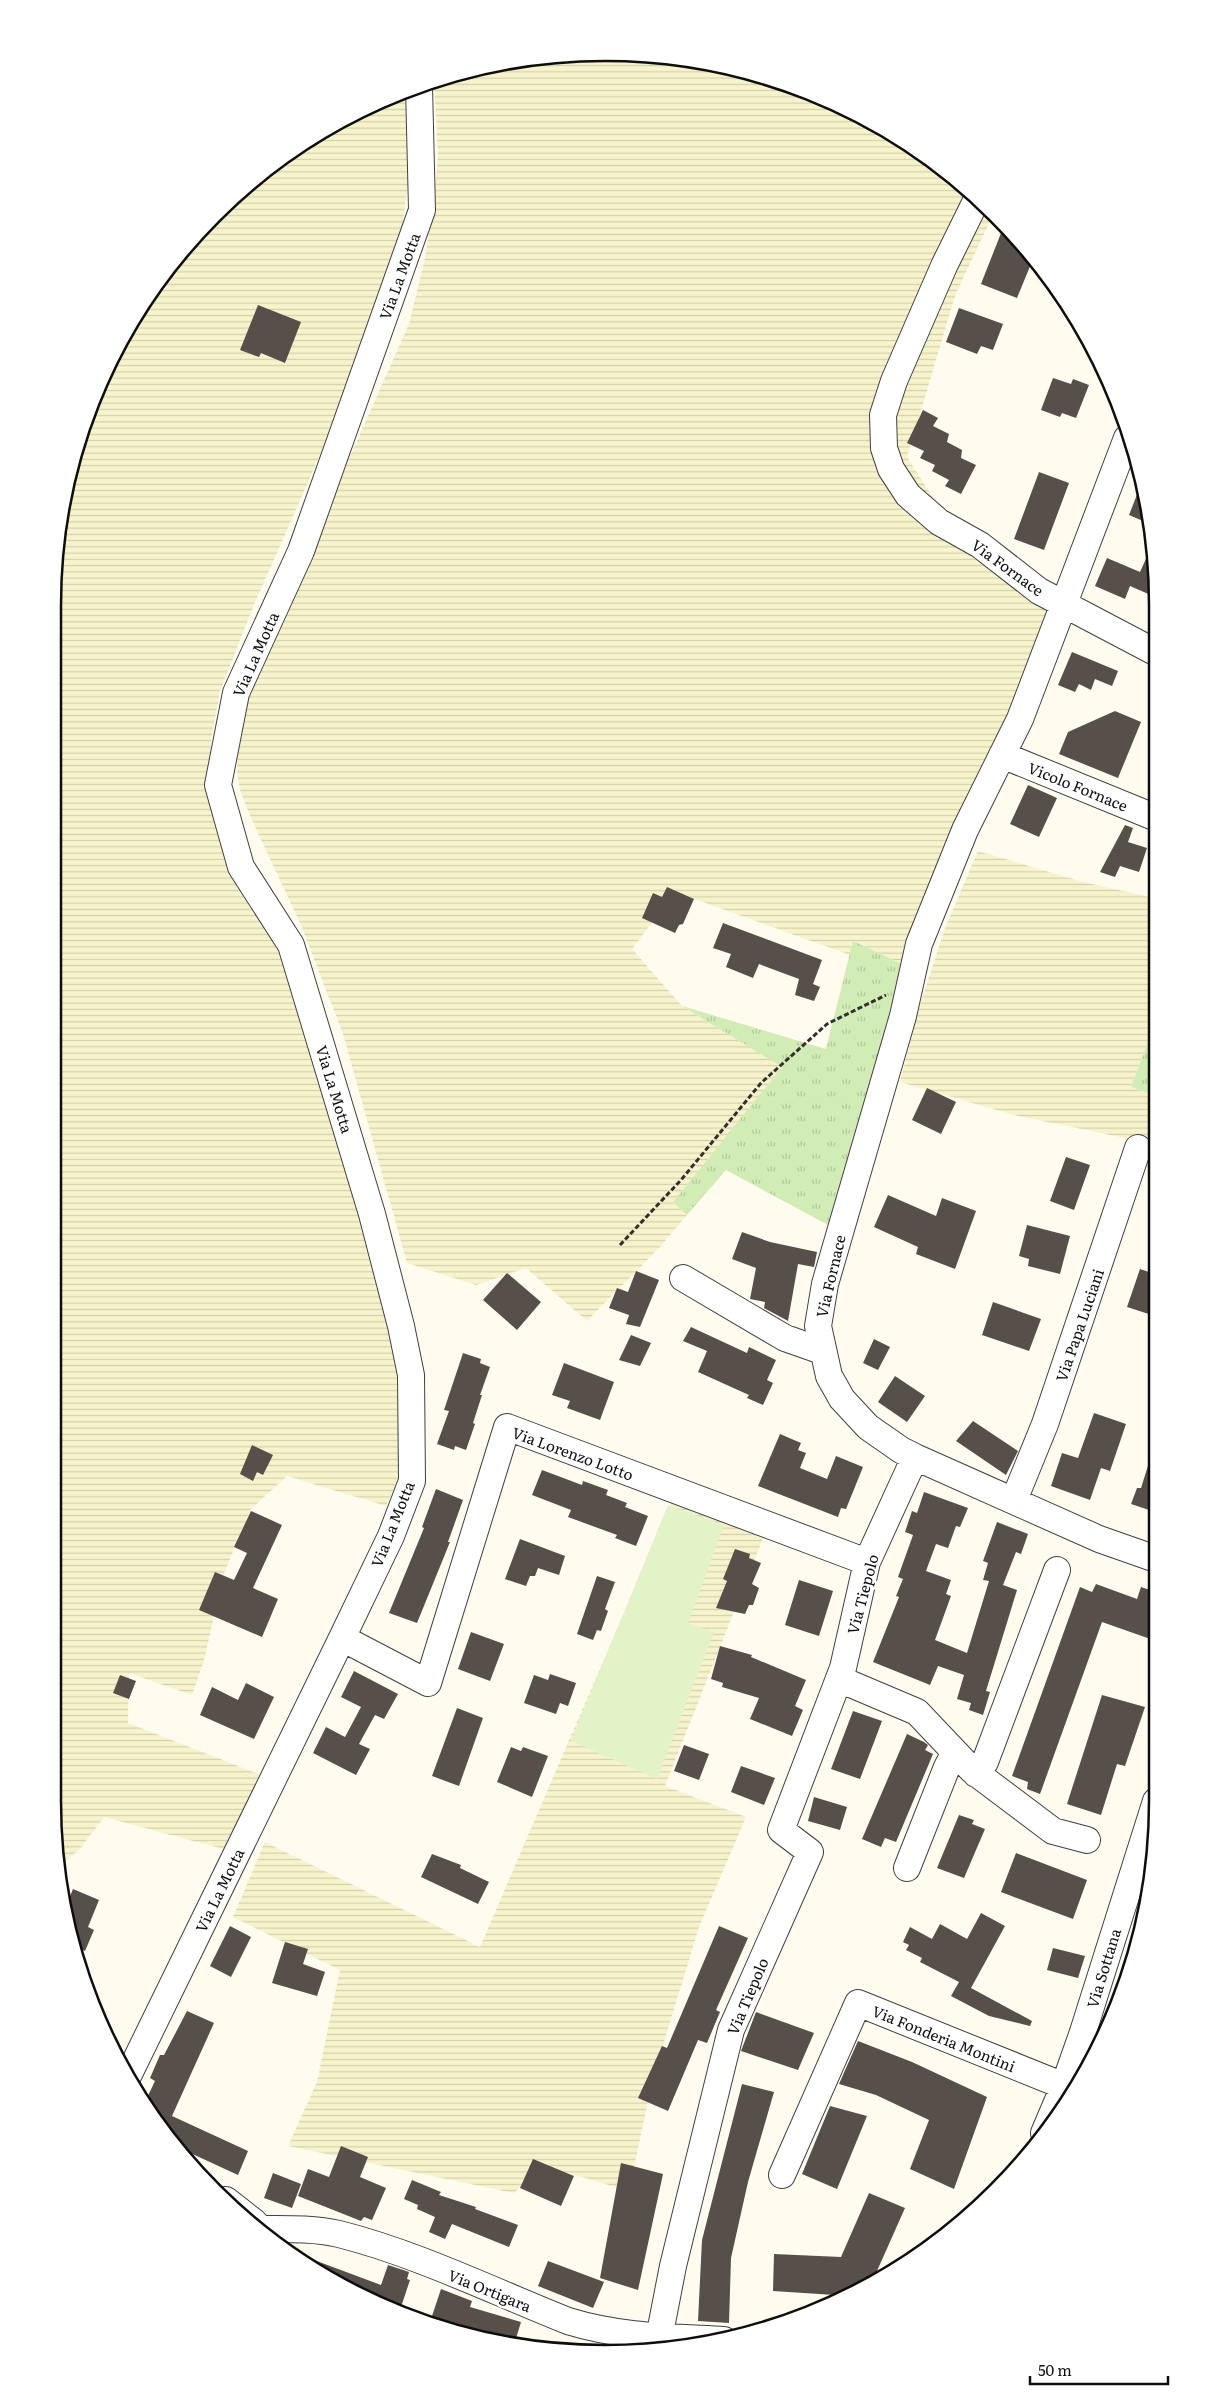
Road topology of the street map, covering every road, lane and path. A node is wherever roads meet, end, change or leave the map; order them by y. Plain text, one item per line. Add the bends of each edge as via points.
1 (419, 94) edge
2 (974, 206) edge
3 (1124, 445) edge
4 (1063, 604) junction
5 (1149, 649) edge
6 (1002, 755) junction
7 (1149, 815) edge
8 (911, 982) junction
9 (1138, 1148) dead end
10 (620, 1246) dead end
11 (683, 1278) dead end
12 (822, 1351) junction
13 (916, 1457) junction
14 (1014, 1500) junction
15 (1149, 1557) edge
16 (867, 1562) junction
17 (1057, 1570) dead end
18 (342, 1638) junction
19 (839, 1679) junction
20 (955, 1752) junction
21 (976, 1774) junction
22 (1148, 1825) edge
23 (1087, 1840) dead end
24 (906, 1868) dead end
25 (132, 2069) edge
26 (1064, 2086) junction
27 (1056, 2104) edge
28 (782, 2175) dead end
29 (270, 2229) edge
30 (659, 2338) junction
31 (683, 2339) edge

1 - 18 street, Via La Motta via 422,210 301,552 236,694 218,785 241,867 291,945 372,1214 411,1375 412,1481
2 - 4 street, Via Fornace via 894,381 883,415 884,448 898,481 922,509 980,545 1039,591
3 - 4 street
4 - 5 street
4 - 6 street, Via Fornace via 1020,719
6 - 7 street, Vicolo Fornace
6 - 8 street, Via Fornace via 965,830 919,944
8 - 10 path via 827,1024 768,1077
8 - 12 street, Via Fornace via 825,1284 818,1326
9 - 14 street, Via Papa Luciani via 1051,1406
11 - 12 street via 785,1338
12 - 13 street, Via Fornace via 829,1376 842,1399 868,1428
13 - 14 street, Via Fornace
13 - 16 street, Via Tiepolo
14 - 15 street, Via Fornace via 1099,1539
16 - 18 street, Via Lorenzo Lotto via 507,1427 428,1684
16 - 19 street, Via Tiepolo
17 - 21 street via 985,1762
18 - 25 street, Via La Motta
19 - 20 street via 917,1712
19 - 30 street, Via Tiepolo via 781,1830 810,1852 731,2030 673,2266
20 - 21 street
20 - 24 street
21 - 23 street via 1053,1831
22 - 26 street, Via Sottana
26 - 27 street, Via Sottana
26 - 28 street, Via Fonderia Montini via 858,2004
29 - 30 street, Via Ortigara via 337,2234 394,2251 568,2321 617,2334
30 - 31 street, Via Ortigara

